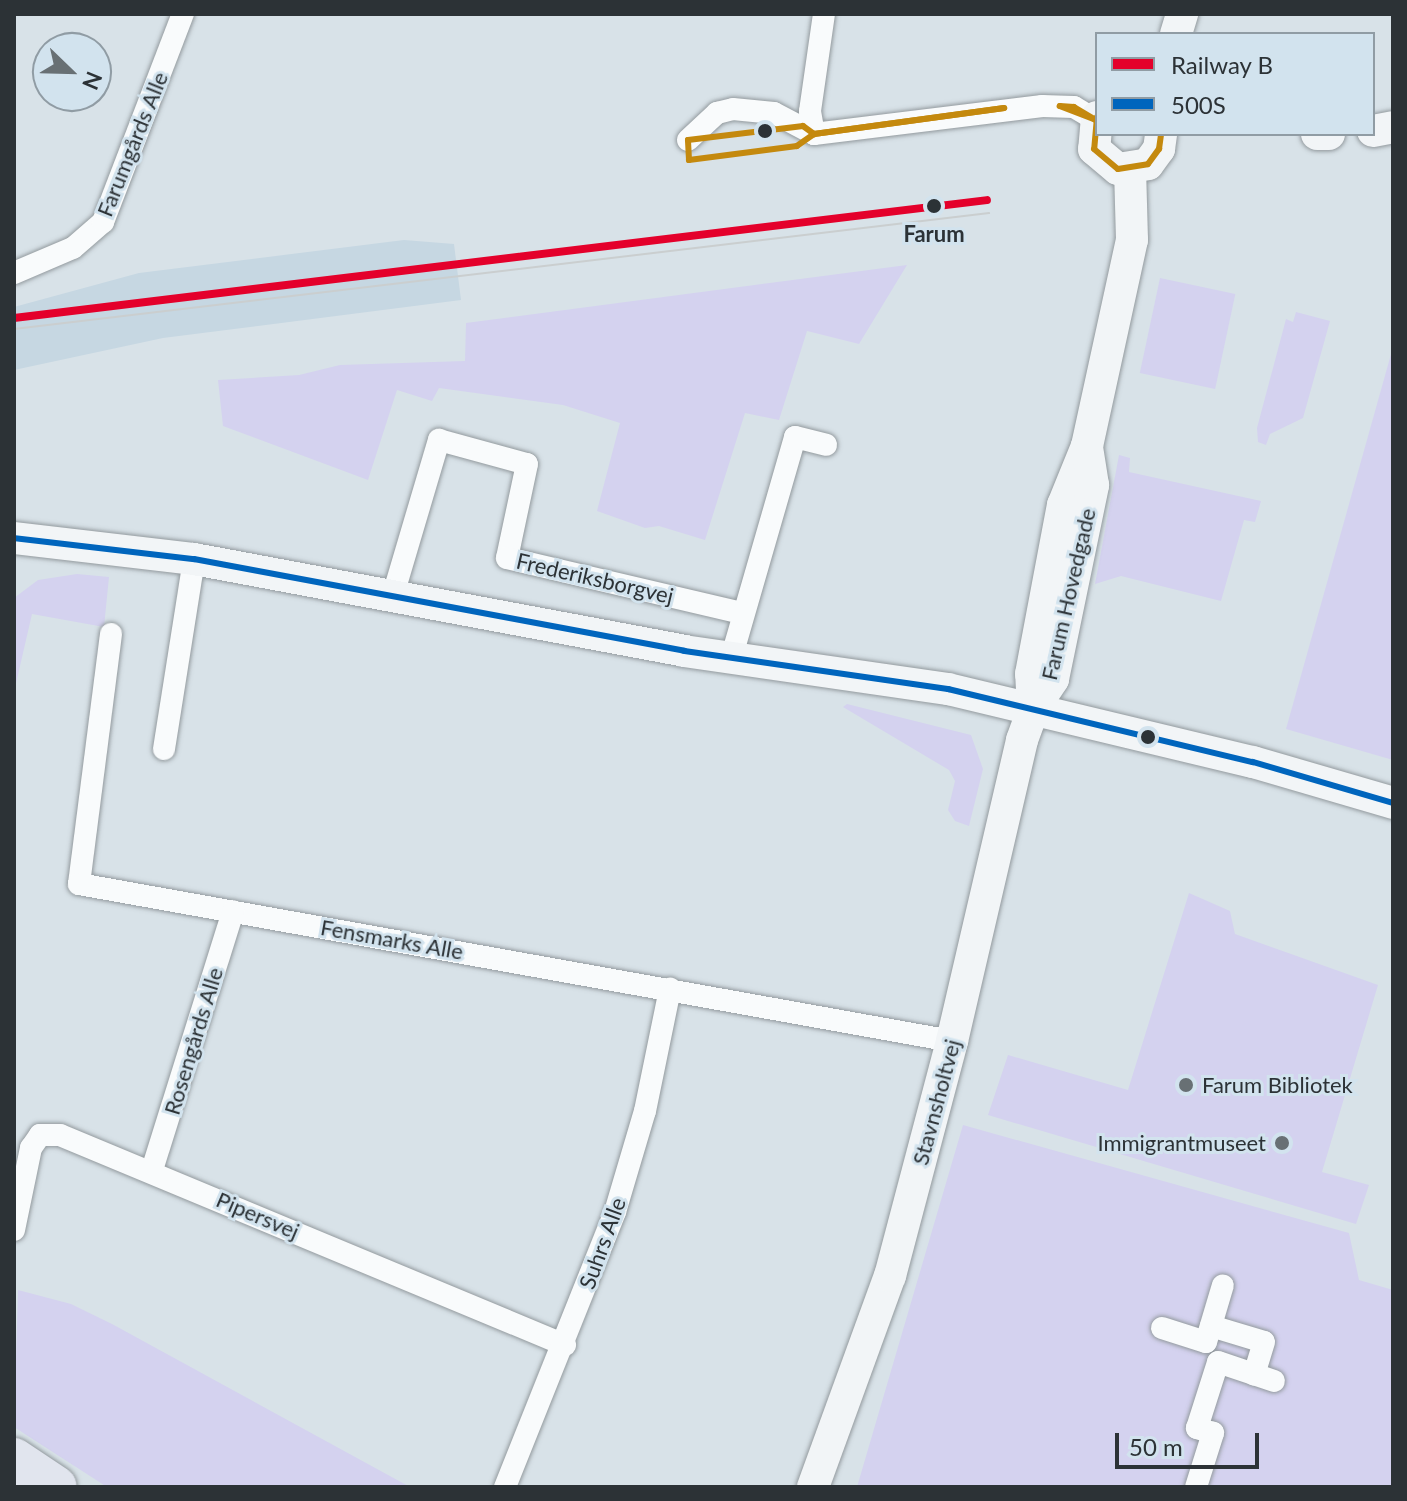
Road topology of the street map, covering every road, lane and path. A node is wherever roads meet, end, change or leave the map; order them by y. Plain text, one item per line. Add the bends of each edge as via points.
1 (183, 14) edge
2 (824, 14) edge
3 (1095, 118) edge
4 (1095, 123) edge
5 (814, 134) junction
6 (1160, 136) edge
7 (688, 140) dead end
8 (1130, 170) junction
9 (14, 273) edge
10 (826, 445) dead end
11 (14, 538) edge
12 (194, 559) junction
13 (393, 595) junction
14 (742, 613) junction
15 (111, 634) dead end
16 (731, 659) junction
17 (1033, 709) junction
18 (164, 749) dead end
19 (1393, 803) edge
20 (233, 911) junction
21 (670, 989) junction
22 (952, 1041) junction
23 (152, 1170) junction
24 (14, 1230) edge
25 (1223, 1285) dead end
26 (1162, 1328) dead end
27 (1217, 1342) junction
28 (565, 1345) junction
29 (14, 1459) edge
30 (56, 1487) edge
31 (505, 1487) edge
32 (813, 1487) edge
33 (1196, 1487) edge

1 - 9 street, Farumgårds Alle via 103,222 73,248
2 - 5 street via 810,111
3 - 5 street via 1074,107 1042,106
4 - 8 street via 1092,137 1098,156 1110,167
5 - 7 street via 774,113 733,109 717,113
6 - 8 street via 1154,157
8 - 17 street, Farum Hovedgade via 1132,240 1087,446 1063,505 1031,674
10 - 14 street via 795,437
11 - 12 street
12 - 13 street
12 - 18 street
13 - 14 street, Frederiksborgvej via 439,440 527,464 507,558
13 - 16 street
14 - 16 street
15 - 20 street, Fensmarks Alle via 79,884
16 - 17 street via 948,689
17 - 19 street via 1253,762
17 - 22 street, Stavnsholtvej
20 - 21 street, Fensmarks Alle
20 - 23 street, Rosengårds Alle
21 - 22 street, Fensmarks Alle
21 - 28 street, Suhrs Alle via 645,1111 615,1212
22 - 32 street, Stavnsholtvej via 890,1276
23 - 24 street, Pipersvej via 60,1135 40,1135 31,1148
23 - 28 street, Pipersvej
25 - 27 street
26 - 27 street
27 - 27 street via 1264,1378 1264,1342
27 - 33 street via 1197,1428 1213,1433
28 - 31 street, Suhrs Alle
29 - 30 highway

